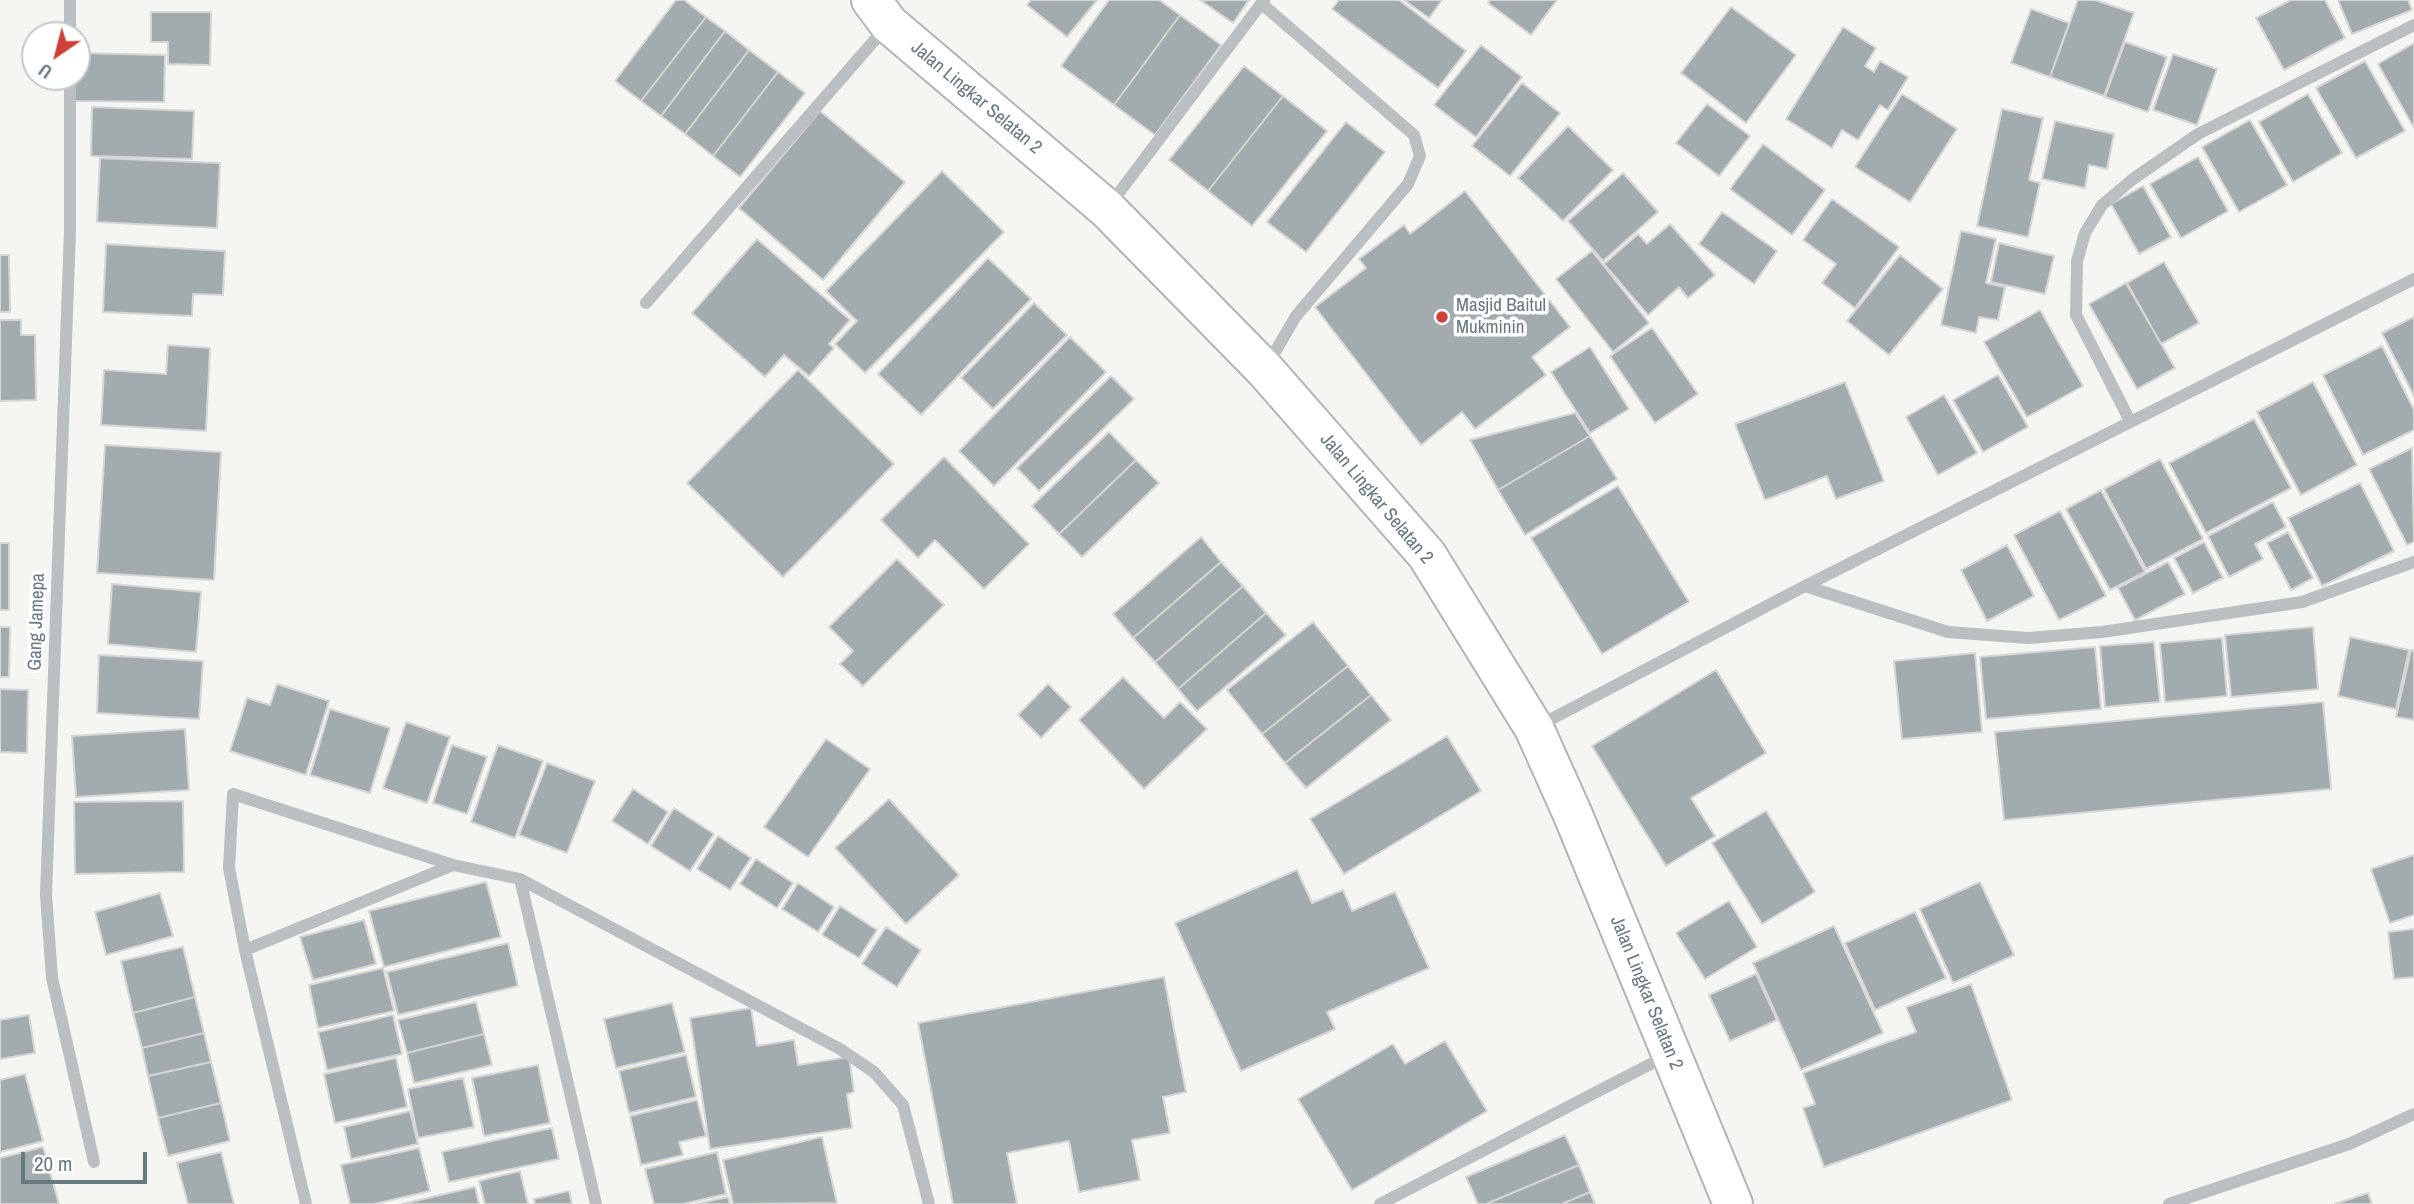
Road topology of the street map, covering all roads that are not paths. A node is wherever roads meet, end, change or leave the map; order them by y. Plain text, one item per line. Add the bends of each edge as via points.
1 (70, 0) edge
2 (1263, 2) edge
3 (880, 12) edge
4 (70, 21) edge
5 (2414, 25) edge
6 (70, 91) edge
7 (1107, 209) junction
8 (2414, 279) edge
9 (646, 303) dead end
10 (1265, 370) junction
11 (2130, 421) junction
12 (2414, 562) edge
13 (1805, 586) junction
14 (1534, 728) junction
15 (453, 865) junction
16 (520, 879) junction
17 (245, 950) junction
18 (1671, 1053) junction
19 (2414, 1114) edge
20 (94, 1163) dead end
21 (306, 1204) edge
22 (596, 1204) edge
23 (929, 1204) edge
24 (1380, 1204) edge
25 (1733, 1204) edge
26 (2169, 1204) edge

1 - 4 street
2 - 7 street
2 - 10 street via 1414,135 1420,156 1408,184 1296,316
3 - 7 highway, Jalan Lingkar Selatan 2
3 - 9 street
5 - 11 street via 2198,134 2102,205 2085,233 2077,261 2076,315
6 - 20 street, Gang Jamepa via 70,230 46,895 52,978
7 - 10 highway, Jalan Lingkar Selatan 2
8 - 11 street
10 - 14 highway, Jalan Lingkar Selatan 2 via 1427,555
11 - 13 street
12 - 13 street via 2302,602 2102,632 2028,638 1948,632
13 - 14 street
14 - 18 highway, Jalan Lingkar Selatan 2
15 - 16 street
15 - 17 street
15 - 17 street via 233,794 229,868
16 - 22 street
16 - 23 street via 840,1049 874,1072 903,1105
17 - 21 street
18 - 24 street
18 - 25 highway, Jalan Lingkar Selatan 2
19 - 26 street via 2348,1144

